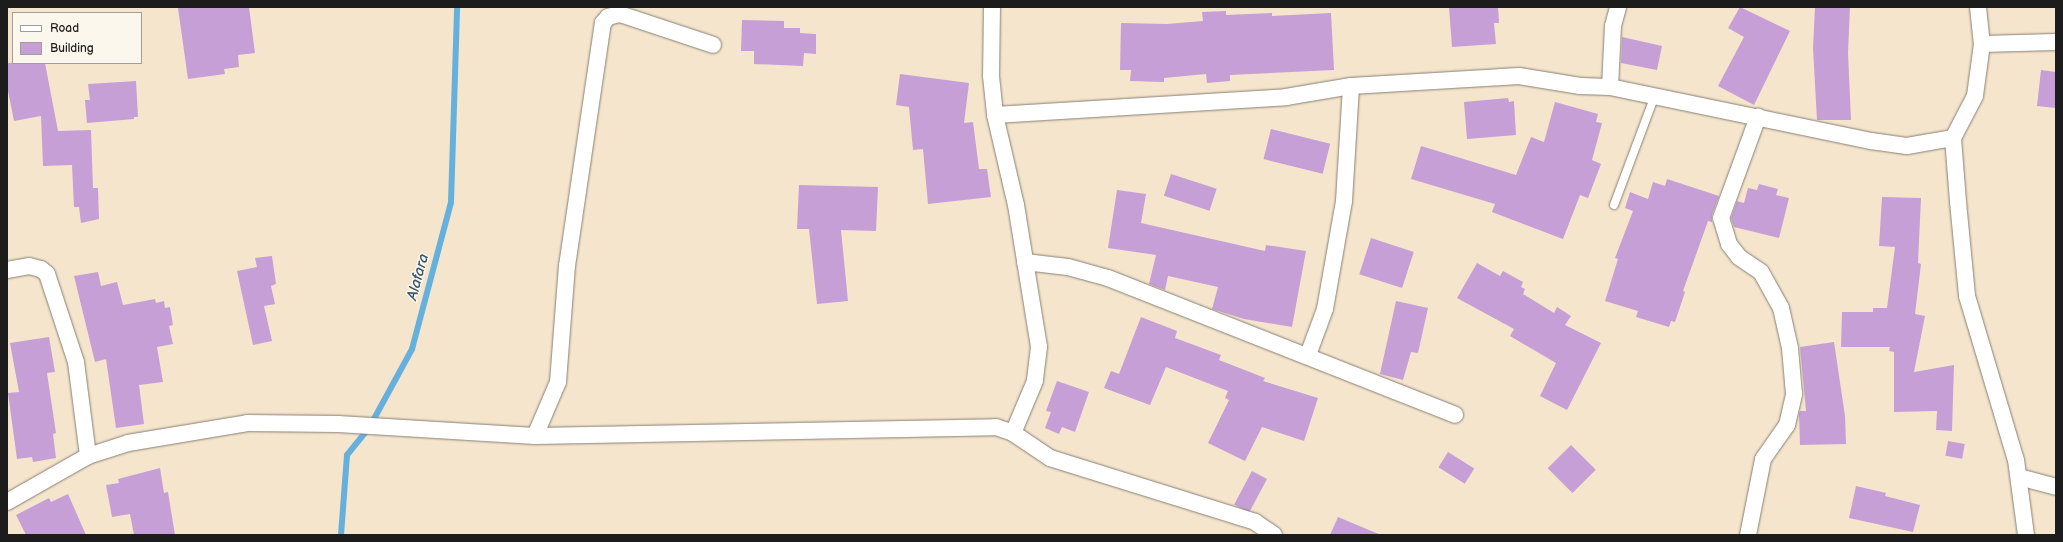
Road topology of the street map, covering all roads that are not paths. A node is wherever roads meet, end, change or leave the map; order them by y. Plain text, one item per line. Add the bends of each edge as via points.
1 (992, 7) edge
2 (1618, 7) edge
3 (1978, 7) edge
4 (2056, 42) edge
5 (1982, 44) junction
6 (713, 45) dead end
7 (1351, 86) junction
8 (1610, 87) junction
9 (1654, 98) junction
10 (995, 115) junction
11 (1758, 117) junction
12 (1953, 138) junction
13 (1614, 205) dead end
14 (1025, 262) junction
15 (7, 270) edge
16 (1308, 355) junction
17 (1455, 415) dead end
18 (1013, 433) junction
19 (535, 436) junction
20 (88, 456) junction
21 (2019, 477) junction
22 (2056, 487) edge
23 (7, 502) edge
24 (1274, 535) edge
25 (1748, 535) edge
26 (2026, 535) edge

1 - 10 street via 991,76
2 - 8 street via 1613,26
3 - 5 street
4 - 5 street
5 - 12 street via 1975,96
6 - 19 street via 620,14 608,16 603,23 567,266 558,382
7 - 8 street via 1519,76 1580,86
7 - 10 street via 1286,97
7 - 16 street via 1344,201 1325,309
8 - 9 street
9 - 11 street
9 - 13 lane
10 - 14 street
11 - 12 street via 1907,146
11 - 25 street via 1721,218 1729,244 1739,257 1761,272 1781,308 1790,348 1794,394 1787,425 1763,459
12 - 21 street via 1967,296
14 - 16 street via 1068,267 1108,278
14 - 18 street via 1039,347 1035,381
15 - 20 street via 29,266 41,269 47,274 76,362
16 - 17 street
18 - 19 street via 996,427
18 - 24 street via 1050,458 1255,522
19 - 20 street via 388,426 247,423 128,443
20 - 23 street
21 - 22 street
21 - 26 street

